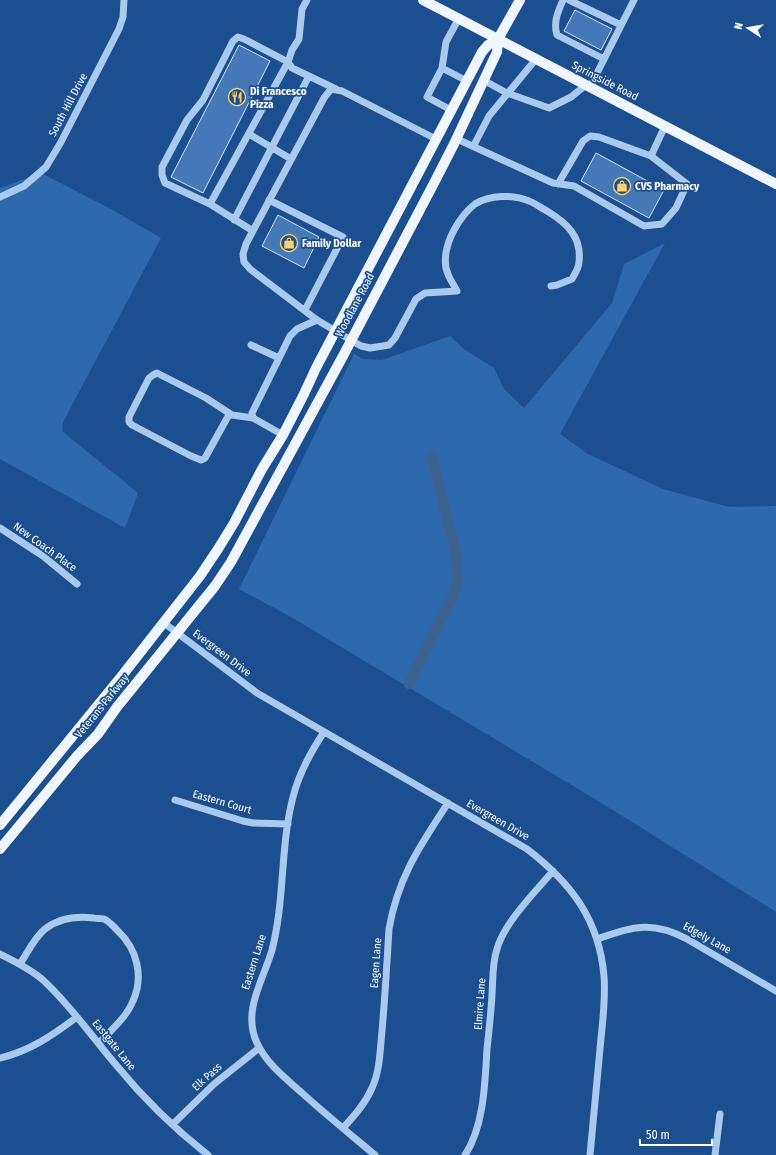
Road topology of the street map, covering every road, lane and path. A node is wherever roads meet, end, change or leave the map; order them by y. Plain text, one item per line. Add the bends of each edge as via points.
1 (124, 0) edge
2 (307, 0) edge
3 (423, 0) edge
4 (520, 0) edge
5 (564, 0) edge
6 (569, 0) edge
7 (634, 0) edge
8 (459, 18) junction
9 (621, 25) junction
10 (498, 39) junction
11 (536, 59) junction
12 (604, 59) junction
13 (288, 62) junction
14 (442, 68) junction
15 (309, 76) junction
16 (483, 80) junction
17 (467, 81) junction
18 (588, 86) junction
19 (338, 90) junction
20 (507, 93) junction
21 (451, 110) junction
22 (665, 126) junction
23 (249, 134) junction
24 (436, 139) junction
25 (457, 139) junction
26 (474, 145) junction
27 (272, 149) junction
28 (651, 156) junction
29 (291, 159) junction
30 (558, 184) junction
31 (776, 184) edge
32 (0, 197) edge
33 (269, 200) junction
34 (210, 204) junction
35 (234, 220) junction
36 (252, 231) junction
37 (551, 286) dead end
38 (305, 310) junction
39 (317, 320) junction
40 (336, 331) junction
41 (351, 340) junction
42 (251, 345) dead end
43 (279, 358) junction
44 (232, 414) junction
45 (253, 418) junction
46 (282, 435) junction
47 (0, 528) edge
48 (205, 568) joint
49 (221, 577) joint
50 (77, 584) dead end
51 (164, 623) junction
52 (176, 633) junction
53 (324, 732) junction
54 (175, 800) dead end
55 (448, 803) junction
56 (288, 824) junction
57 (0, 825) edge
58 (0, 849) edge
59 (553, 871) junction
60 (597, 939) junction
61 (0, 954) edge
62 (20, 964) junction
63 (776, 992) edge
64 (77, 1017) junction
65 (99, 1043) junction
66 (260, 1048) junction
67 (0, 1058) edge
68 (720, 1114) dead end
69 (173, 1124) junction
70 (343, 1128) junction
71 (208, 1155) edge
72 (375, 1155) edge
73 (465, 1155) edge
74 (590, 1155) edge
75 (715, 1155) edge

1 - 32 street, South Hill Drive via 119,29 46,167 24,186
2 - 13 street via 302,9 299,39
3 - 8 main road, Springside Road
4 - 10 main road, Woodlane Road
5 - 12 street via 556,15 557,35
6 - 9 street
7 - 9 street
8 - 10 main road, Springside Road
8 - 14 street via 446,42
9 - 12 street
10 - 11 main road, Springside Road
10 - 16 main road, Woodlane Road via 497,52
10 - 17 main road, Woodlane Road via 482,52
11 - 18 main road, Springside Road
11 - 20 street
12 - 18 street
13 - 15 street via 292,68
13 - 23 street
13 - 34 street via 238,37 233,41 202,100 186,120 162,167 162,175 165,183
14 - 17 street
14 - 21 street via 427,97
15 - 19 street
15 - 27 street
16 - 20 street
16 - 25 main road, Woodlane Road
17 - 21 main road, Woodlane Road
18 - 20 street via 549,108
18 - 22 main road, Springside Road
19 - 24 street
19 - 29 street via 331,90 324,98
20 - 26 street via 489,116
21 - 24 main road, Woodlane Road
22 - 28 street
22 - 31 main road, Springside Road
23 - 27 street
23 - 34 street
24 - 40 main road, Woodlane Road
25 - 26 street
25 - 41 main road, Woodlane Road
26 - 30 street
27 - 29 street
27 - 35 street
28 - 30 street via 590,136 583,141
28 - 30 street via 687,184 676,208 662,224 644,226 574,186
29 - 33 street
33 - 36 street
33 - 38 street via 343,237
34 - 35 street
35 - 36 street
36 - 38 street via 242,254 244,262 256,274
37 - 41 street via 572,279 580,264 579,248 572,230 558,218 529,201 514,196 500,196 476,204 457,224 450,238 446,253 447,273 457,290 425,293 416,299 389,345 370,348
38 - 39 street
39 - 40 street
39 - 43 street via 290,336
40 - 41 street
40 - 46 main road, Woodlane Road
41 - 49 main road, Woodlane Road via 262,507
42 - 43 street
43 - 45 street via 252,413
44 - 44 street via 202,460 129,422 129,417 149,378 157,373
44 - 45 street
45 - 46 street
46 - 48 main road, Woodlane Road via 234,523
47 - 50 street, New Coach Place via 43,556
48 - 51 main road, Veterans Parkway
49 - 52 main road, Veterans Parkway
51 - 52 street, Evergreen Drive
51 - 57 main road, Veterans Parkway
52 - 53 street, Evergreen Drive via 257,693
52 - 58 main road, Veterans Parkway via 98,734
53 - 55 street, Evergreen Drive
53 - 56 street, Eastern Lane via 300,776
54 - 56 street, Eastern Court via 243,821
55 - 59 street, Evergreen Drive via 526,849
55 - 70 street, Eagen Lane via 418,849 400,886 389,929 376,1075 366,1100
56 - 66 street, Eastern Lane via 278,920 272,950 253,1005 252,1032
59 - 60 street, Evergreen Drive via 576,896
59 - 73 street, Elmire Lane via 520,911 497,949 478,1127 470,1149
60 - 63 street, Edgely Lane via 638,927 663,929 687,939
60 - 74 street, Evergreen Drive via 602,960 604,996
61 - 62 street, Eastgate Lane
62 - 64 street, Eastgate Lane via 43,980
62 - 65 street via 37,937 56,922 67,918 104,920 122,935 135,954 139,977 137,989 129,1010
64 - 65 street, Eastgate Lane
64 - 67 street via 43,1041 20,1053
65 - 69 street, Eastgate Lane via 139,1092
66 - 69 street, Elk Pass via 214,1084
66 - 70 street, Eastern Lane via 290,1083
68 - 75 street
69 - 71 street, Eastgate Lane
70 - 72 street, Eastern Lane

